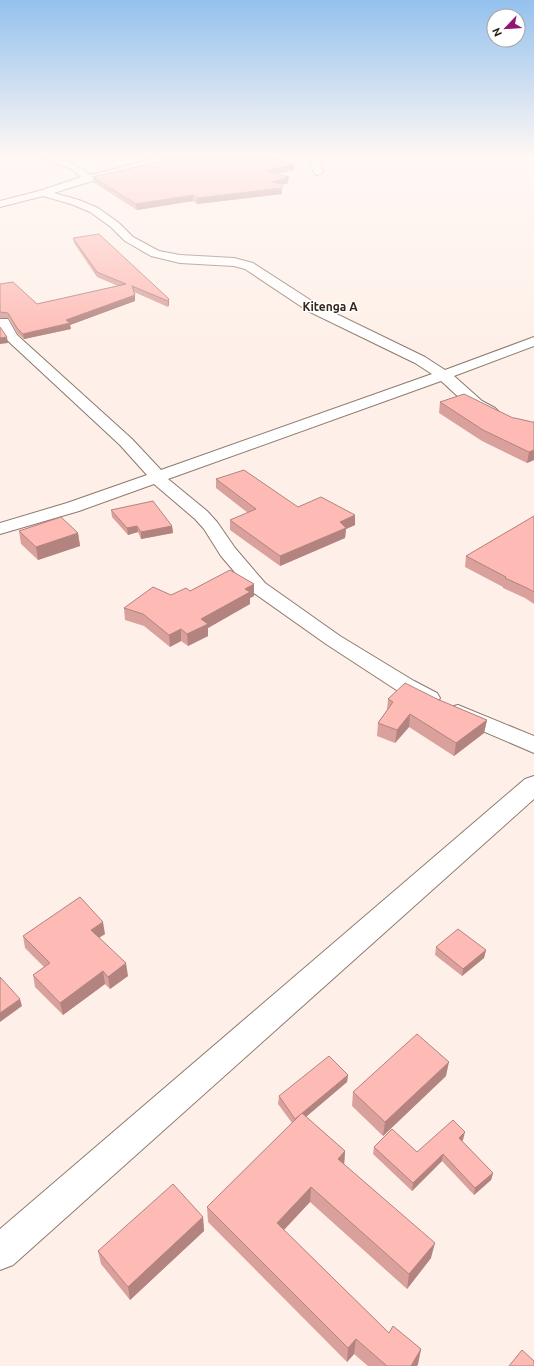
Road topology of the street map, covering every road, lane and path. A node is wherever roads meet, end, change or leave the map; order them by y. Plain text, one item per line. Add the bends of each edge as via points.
1 (108, 220) edge
2 (4, 322) dead end
3 (534, 341) edge
4 (443, 375) junction
5 (503, 418) edge
6 (157, 476) junction
7 (0, 529) edge
8 (534, 745) edge
9 (534, 785) edge
10 (0, 1252) edge

1 - 4 street via 129,240 155,254 180,259 234,262 249,266 313,308 420,360
2 - 6 street via 12,337 126,442
3 - 4 street
4 - 5 street via 477,404
4 - 6 street
6 - 7 street via 73,507
6 - 8 street via 201,515 258,588 272,599 411,689
9 - 10 street

